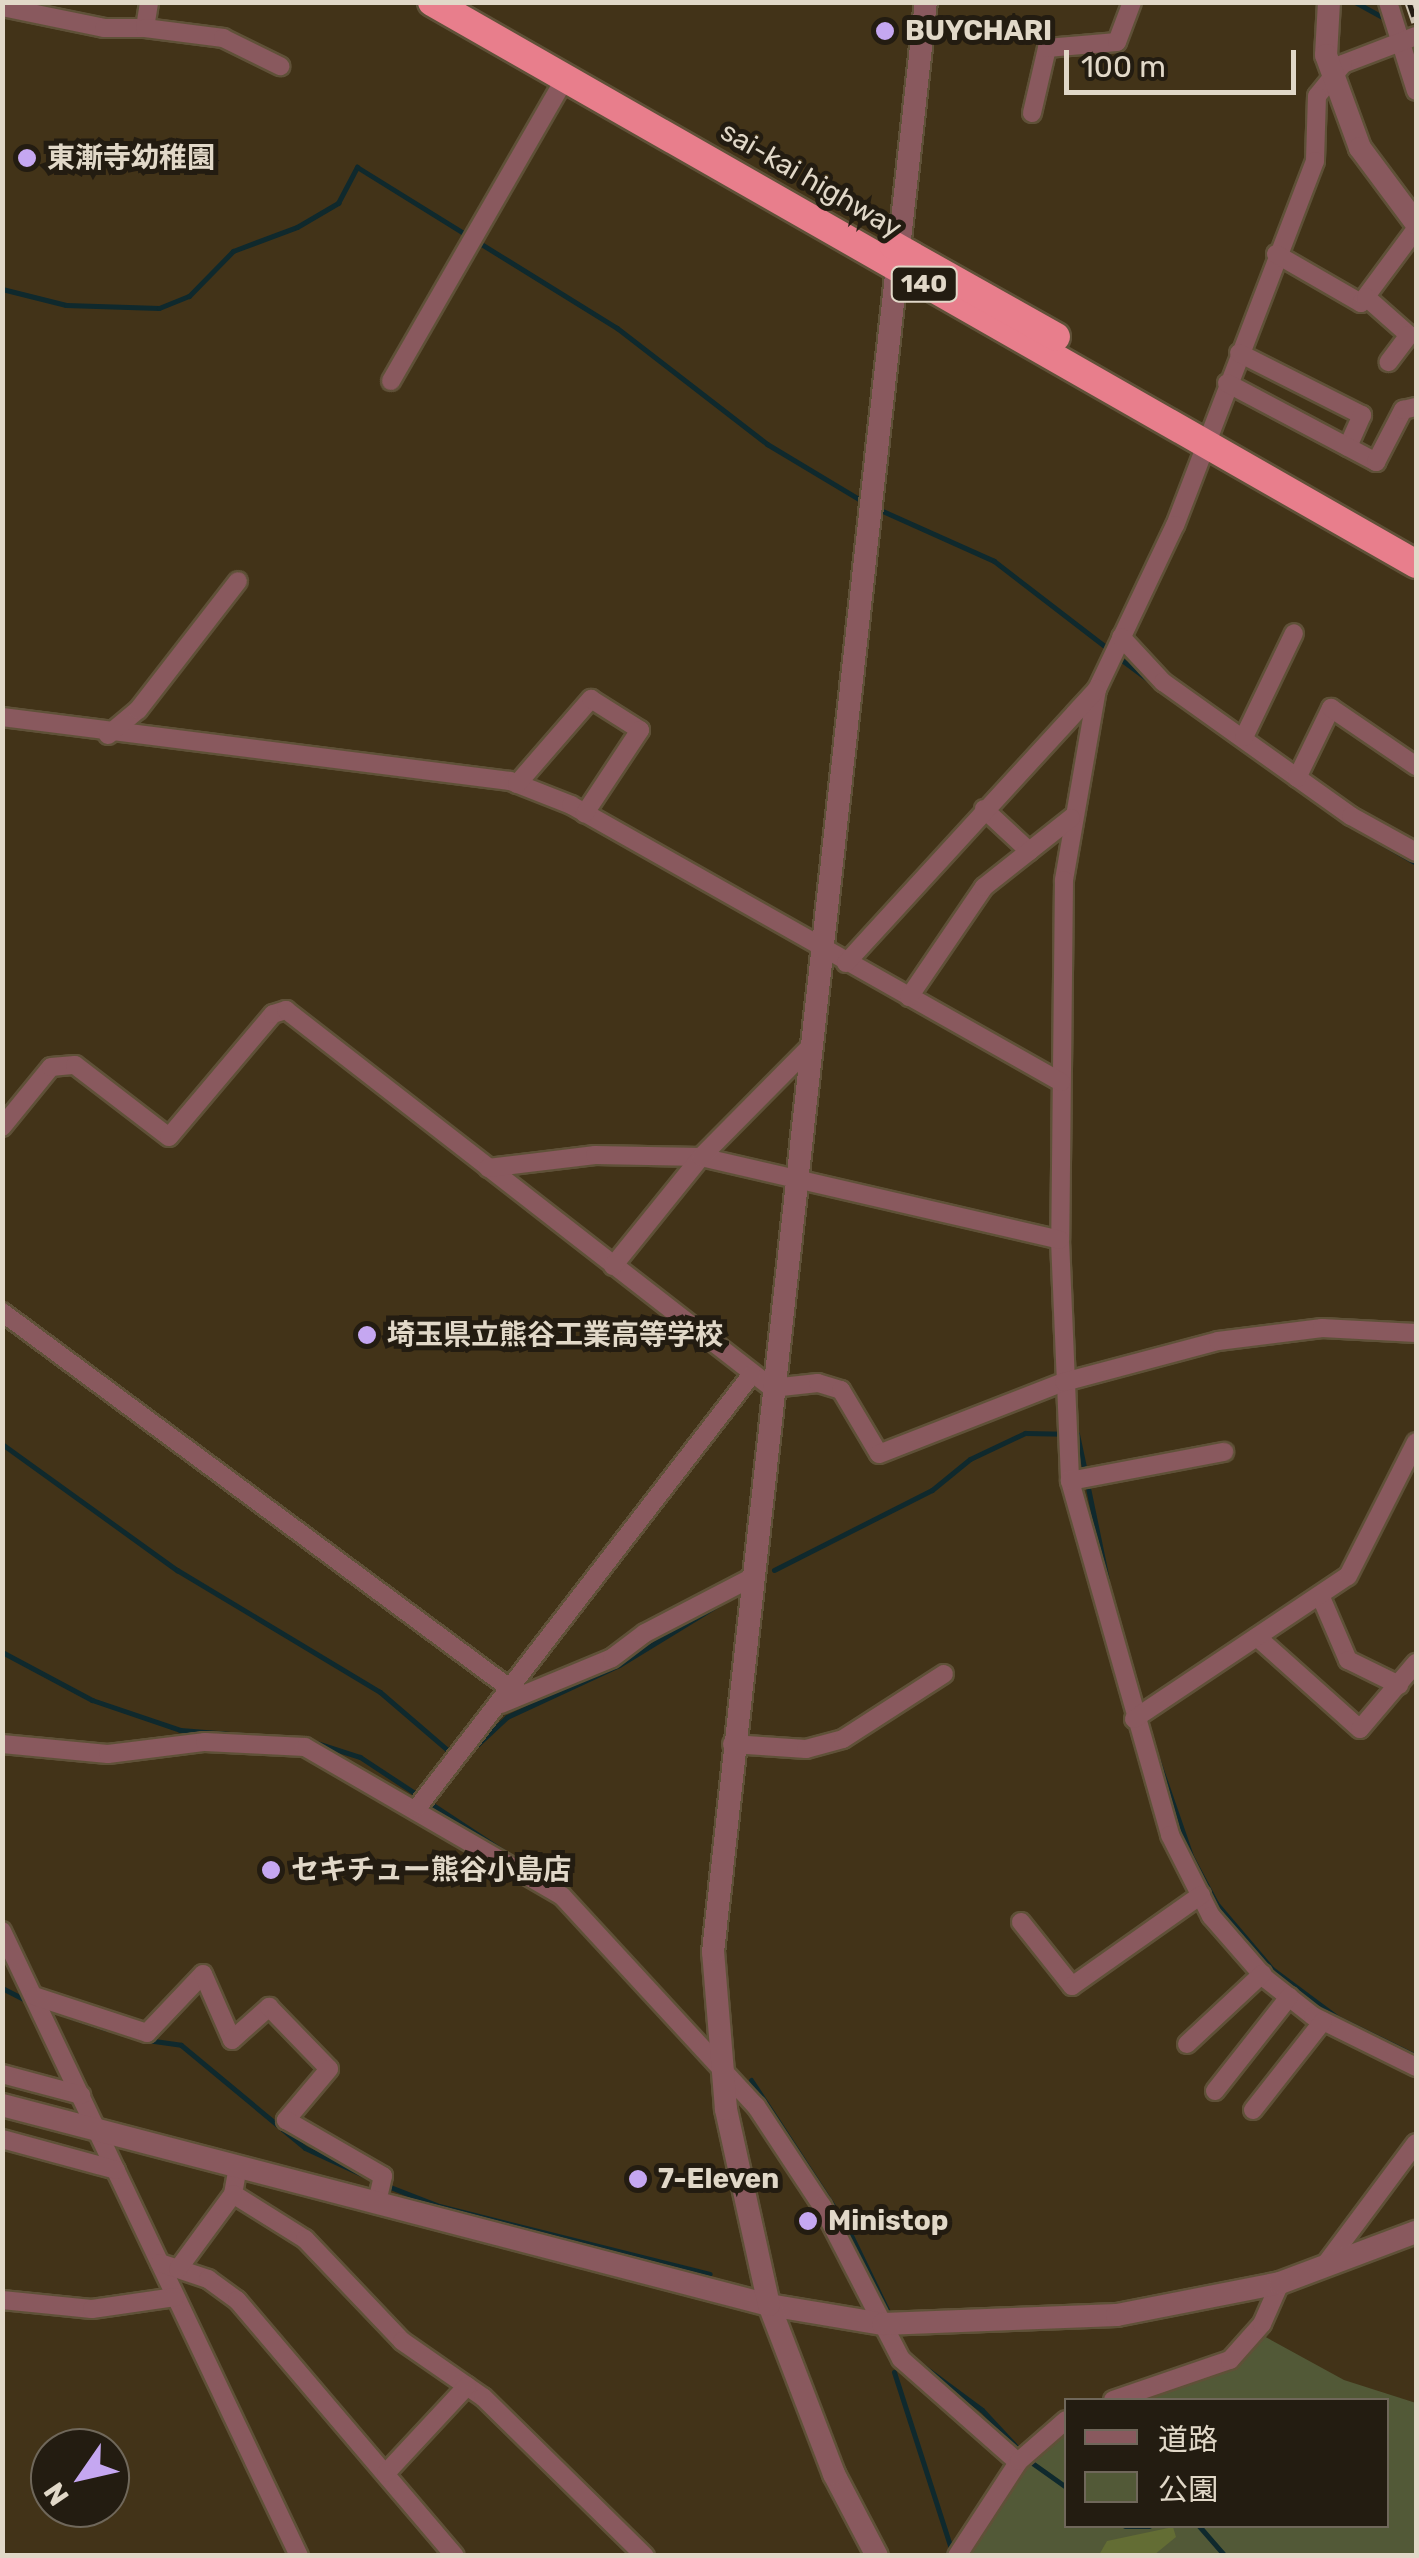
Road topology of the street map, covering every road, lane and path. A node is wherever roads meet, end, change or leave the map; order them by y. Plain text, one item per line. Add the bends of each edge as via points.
1 (149, 2) edge
2 (432, 2) edge
3 (465, 2) edge
4 (926, 2) edge
5 (1132, 2) edge
6 (1388, 2) edge
7 (1327, 3) edge
8 (2, 7) edge
9 (48, 10) edge
10 (144, 28) junction
11 (1408, 39) edge
12 (280, 66) dead end
13 (1332, 75) junction
14 (566, 77) junction
15 (1416, 91) edge
16 (1032, 114) dead end
17 (1416, 226) edge
18 (1276, 254) junction
19 (894, 256) junction
20 (1366, 296) junction
21 (1238, 352) junction
22 (1389, 362) dead end
23 (391, 380) dead end
24 (1227, 384) junction
25 (1416, 407) edge
26 (1206, 433) junction
27 (1348, 447) junction
28 (1416, 545) edge
29 (1416, 564) edge
30 (238, 581) dead end
31 (1294, 634) dead end
32 (1120, 640) junction
33 (1097, 690) junction
34 (2, 717) edge
35 (108, 735) junction
36 (1244, 737) junction
37 (1416, 766) edge
38 (1297, 778) junction
39 (517, 784) junction
40 (984, 809) junction
41 (585, 813) junction
42 (1070, 818) junction
43 (1029, 851) junction
44 (1416, 852) edge
45 (824, 950) junction
46 (846, 963) junction
47 (909, 998) junction
48 (812, 1045) junction
49 (1061, 1082) junction
50 (2, 1127) edge
51 (701, 1157) junction
52 (488, 1168) junction
53 (794, 1182) junction
54 (1060, 1240) junction
55 (613, 1266) junction
56 (2, 1312) edge
57 (1416, 1334) edge
58 (752, 1374) junction
59 (1064, 1382) junction
60 (772, 1388) junction
61 (1416, 1442) edge
62 (1224, 1452) dead end
63 (1073, 1481) junction
64 (751, 1578) junction
65 (1320, 1595) junction
66 (1257, 1637) junction
67 (1416, 1663) edge
68 (944, 1674) dead end
69 (1399, 1685) junction
70 (506, 1697) junction
71 (1140, 1715) junction
72 (2, 1744) edge
73 (732, 1744) junction
74 (418, 1808) junction
75 (1201, 1895) junction
76 (1020, 1922) dead end
77 (2, 1931) edge
78 (1262, 1974) junction
79 (35, 1996) junction
80 (1290, 1997) junction
81 (1323, 2021) junction
82 (1187, 2044) dead end
83 (723, 2064) junction
84 (1416, 2067) edge
85 (2, 2074) edge
86 (1215, 2091) dead end
87 (81, 2096) junction
88 (2, 2105) edge
89 (1253, 2110) dead end
90 (96, 2127) junction
91 (2, 2139) edge
92 (1416, 2144) edge
93 (238, 2166) junction
94 (116, 2170) junction
95 (380, 2191) junction
96 (232, 2194) junction
97 (1416, 2232) edge
98 (169, 2266) junction
99 (1321, 2270) junction
100 (1280, 2282) junction
101 (175, 2297) junction
102 (2, 2300) edge
103 (770, 2305) junction
104 (890, 2323) junction
105 (466, 2386) junction
106 (1119, 2398) edge
107 (1064, 2422) edge
108 (1023, 2457) junction
109 (386, 2473) junction
110 (299, 2556) edge
111 (455, 2556) edge
112 (645, 2556) edge
113 (877, 2556) edge
114 (957, 2556) edge

1 - 10 street
2 - 14 highway, sai-kai highway / 140
3 - 19 highway, sai-kai highway / 140
4 - 19 street
5 - 16 street via 1118,42 1047,48
6 - 11 street
7 - 13 street
8 - 9 street
9 - 10 street
10 - 12 street via 223,38
11 - 13 street via 1342,64
11 - 15 street
13 - 17 street via 1360,148
13 - 18 street via 1317,96 1314,161
14 - 19 highway, sai-kai highway / 140
14 - 23 street
17 - 20 street
18 - 20 street via 1360,303
18 - 21 street
19 - 26 highway, sai-kai highway / 140
19 - 45 street
20 - 22 street via 1409,335
21 - 24 street
21 - 27 street via 1362,415
24 - 26 street
24 - 27 street
25 - 27 street via 1403,410 1376,462
26 - 28 highway, sai-kai highway / 140
26 - 29 highway, sai-kai highway / 140
26 - 32 street via 1175,525
30 - 35 street via 138,710
31 - 36 street
32 - 33 street
32 - 36 street via 1163,682
33 - 40 street
33 - 42 street
34 - 35 street
35 - 39 street
36 - 38 street
37 - 38 street via 1331,708
38 - 44 street
39 - 41 street
39 - 41 street via 591,699 640,730
40 - 43 street
40 - 46 street
41 - 45 street
42 - 43 street
42 - 49 street
43 - 47 street via 984,886
45 - 46 street
45 - 48 street
46 - 47 street
47 - 49 street
48 - 51 street
48 - 53 street
49 - 54 street
50 - 52 street via 51,1067 75,1065 168,1137 273,1014 286,1010
51 - 52 street via 595,1155
51 - 53 street
51 - 55 street
52 - 55 street
53 - 54 street
53 - 60 street
54 - 59 street
55 - 58 street
56 - 70 street
57 - 59 street via 1322,1328 1218,1340
58 - 60 street
58 - 70 street
59 - 60 street via 879,1454 841,1390 818,1383
59 - 63 street
60 - 64 street
61 - 65 street via 1348,1576
62 - 63 street
63 - 71 street
64 - 70 street via 644,1633 612,1658
64 - 73 street
65 - 66 street
65 - 69 street via 1348,1660
66 - 69 street via 1360,1729
66 - 71 street
67 - 69 street
68 - 73 street via 843,1739 806,1749
70 - 74 street
71 - 75 street via 1170,1835
72 - 74 street via 108,1754 205,1742 305,1747
73 - 83 street via 713,1952
74 - 83 street via 562,1896 678,2029
75 - 76 street via 1072,1986
75 - 78 street
77 - 79 street
78 - 80 street
78 - 82 street
79 - 87 street
79 - 95 street via 147,2033 203,1974 232,2040 269,2007 329,2069 286,2120
80 - 81 street
80 - 86 street
81 - 84 street
81 - 89 street
83 - 103 street via 726,2109
83 - 104 street via 822,2206
85 - 87 street
87 - 90 street
88 - 90 street
90 - 93 street
90 - 94 street
91 - 94 street
92 - 99 street
93 - 95 street
93 - 96 street
94 - 98 street
95 - 103 street
96 - 98 street
96 - 105 street via 304,2240 402,2340
97 - 99 street
98 - 101 street
98 - 109 street via 208,2279 236,2300
99 - 100 street
100 - 104 street via 1117,2315
100 - 106 street via 1262,2324 1230,2360
101 - 102 street via 92,2310
101 - 110 street
103 - 104 street
103 - 113 street via 834,2474
104 - 108 street via 900,2359
105 - 109 street
105 - 112 street
107 - 108 street
108 - 114 street
109 - 111 street

